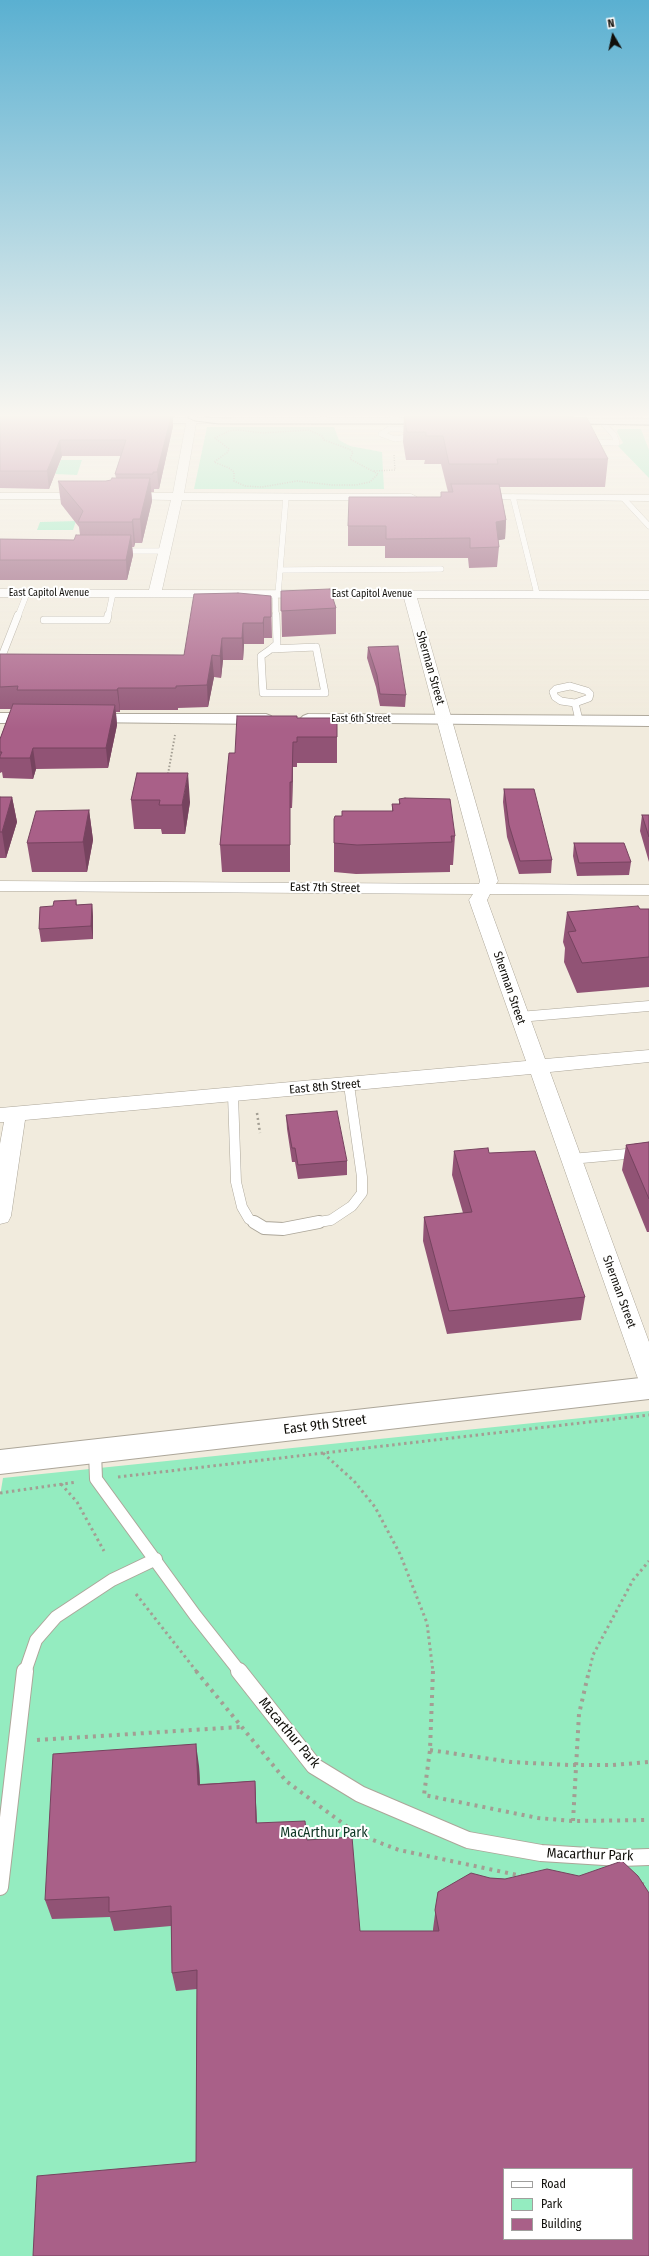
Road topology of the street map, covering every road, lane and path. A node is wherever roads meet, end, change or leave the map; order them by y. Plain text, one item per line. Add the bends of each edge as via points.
1 (172, 518) edge
2 (285, 518) edge
3 (518, 518) edge
4 (642, 518) edge
5 (649, 526) edge
6 (111, 551) edge
7 (164, 551) junction
8 (281, 570) junction
9 (441, 570) dead end
10 (0, 593) edge
11 (28, 593) junction
12 (156, 593) junction
13 (113, 594) junction
14 (276, 594) junction
15 (410, 594) junction
16 (537, 594) junction
17 (649, 595) edge
18 (44, 620) dead end
19 (271, 649) junction
20 (0, 661) edge
21 (575, 703) junction
22 (0, 718) edge
23 (54, 718) edge
24 (70, 718) edge
25 (445, 719) junction
26 (579, 720) junction
27 (649, 721) edge
28 (175, 734) dead end
29 (168, 774) edge
30 (0, 886) edge
31 (485, 889) junction
32 (649, 890) edge
33 (649, 1006) edge
34 (519, 1017) junction
35 (649, 1056) edge
36 (537, 1067) junction
37 (349, 1085) junction
38 (233, 1095) junction
39 (257, 1113) dead end
40 (7, 1115) edge
41 (260, 1133) dead end
42 (649, 1152) edge
43 (571, 1159) junction
44 (0, 1216) edge
45 (649, 1376) edge
46 (649, 1388) edge
47 (649, 1415) edge
48 (95, 1452) junction
49 (323, 1453) junction
50 (0, 1462) edge
51 (96, 1479) junction
52 (61, 1484) junction
53 (0, 1493) edge
54 (104, 1550) dead end
55 (156, 1558) junction
56 (649, 1561) edge
57 (240, 1727) dead end
58 (17, 1741) junction
59 (430, 1750) junction
60 (649, 1762) edge
61 (574, 1765) junction
62 (573, 1820) junction
63 (649, 1820) edge
64 (649, 1857) edge
65 (0, 1887) edge

1 - 7 street
2 - 8 lane
3 - 16 lane
4 - 5 lane
6 - 7 lane
7 - 12 street
8 - 9 lane
8 - 14 lane
10 - 11 street, East Capitol Avenue
11 - 13 street, East Capitol Avenue
11 - 20 lane
12 - 13 street, East Capitol Avenue
12 - 14 street, East Capitol Avenue
13 - 18 lane via 107,620
14 - 15 street, East Capitol Avenue
14 - 19 lane via 278,644
15 - 16 street, East Capitol Avenue
15 - 25 street, Sherman Street
16 - 17 street, East Capitol Avenue
19 - 19 lane via 262,656 263,693 324,693 316,647
21 - 21 lane via 586,701 590,694 583,689 570,686 560,687 553,692 558,700
21 - 26 lane
22 - 23 main road
24 - 25 main road, East 6th Street
25 - 26 main road, East 6th Street
25 - 31 street, Sherman Street via 489,881
26 - 27 main road, East 6th Street
28 - 29 path
30 - 31 street, East 7th Street
31 - 32 street, East 7th Street
31 - 34 street, Sherman Street via 478,902
33 - 34 lane
34 - 36 street, Sherman Street
35 - 36 street, East 8th Street
36 - 37 street, East 8th Street
36 - 43 street, Sherman Street
37 - 38 street, East 8th Street
37 - 38 lane via 362,1193 352,1206 331,1220 283,1229 264,1228 249,1219 242,1207 236,1182
38 - 40 street, East 8th Street
39 - 41 path
40 - 44 street
42 - 43 lane
43 - 45 street, Sherman Street
46 - 48 main road, East 9th Street
47 - 49 path
48 - 50 main road, East 9th Street
48 - 51 lane
49 - 51 path
49 - 59 path via 354,1481 375,1507 400,1554 427,1623 433,1674
51 - 52 path
51 - 55 lane, Macarthur Park
52 - 53 path
52 - 54 path via 77,1502
55 - 58 lane via 112,1580 56,1617 36,1640 25,1668
55 - 64 lane, Macarthur Park via 195,1615 314,1766 360,1794 468,1840 541,1853 620,1858
56 - 61 path via 634,1580 593,1655 579,1714
57 - 58 path
58 - 65 lane
59 - 61 path via 511,1762
59 - 62 path via 424,1796 538,1818
60 - 61 path
61 - 62 path
62 - 63 path

